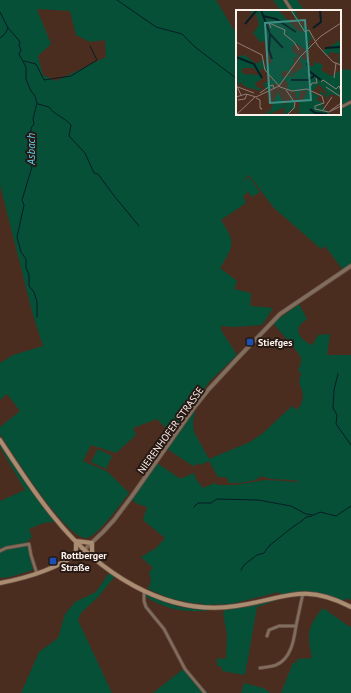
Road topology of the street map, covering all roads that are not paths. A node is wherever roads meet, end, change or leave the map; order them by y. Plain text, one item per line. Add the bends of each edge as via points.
1 (285, 0) edge
2 (291, 10) edge
3 (351, 102) edge
4 (341, 107) edge
5 (351, 266) edge
6 (0, 440) edge
7 (76, 541) junction
8 (92, 543) junction
9 (84, 550) junction
10 (0, 551) edge
11 (73, 557) junction
12 (94, 559) junction
13 (37, 575) junction
14 (0, 583) edge
15 (144, 591) junction
16 (303, 593) junction
17 (351, 607) edge
18 (296, 626) junction
19 (267, 636) dead end
20 (260, 668) dead end
21 (205, 693) edge

1 - 2 street
3 - 4 street
5 - 8 street, NIERENHOFER STRASSE via 280,314 209,389 132,496
6 - 7 main road via 44,505
7 - 8 main road
7 - 9 main road
7 - 11 main road
8 - 9 street, NIERENHOFER STRASSE
8 - 12 main road
9 - 11 main road
9 - 12 main road
10 - 13 street via 29,544
11 - 13 main road
12 - 15 main road
13 - 14 main road
15 - 16 main road via 173,603 209,609
15 - 21 street via 146,607 164,629 185,669
16 - 17 main road via 327,596
16 - 18 street
18 - 19 street via 279,626 269,630
18 - 20 street via 290,652 283,661

